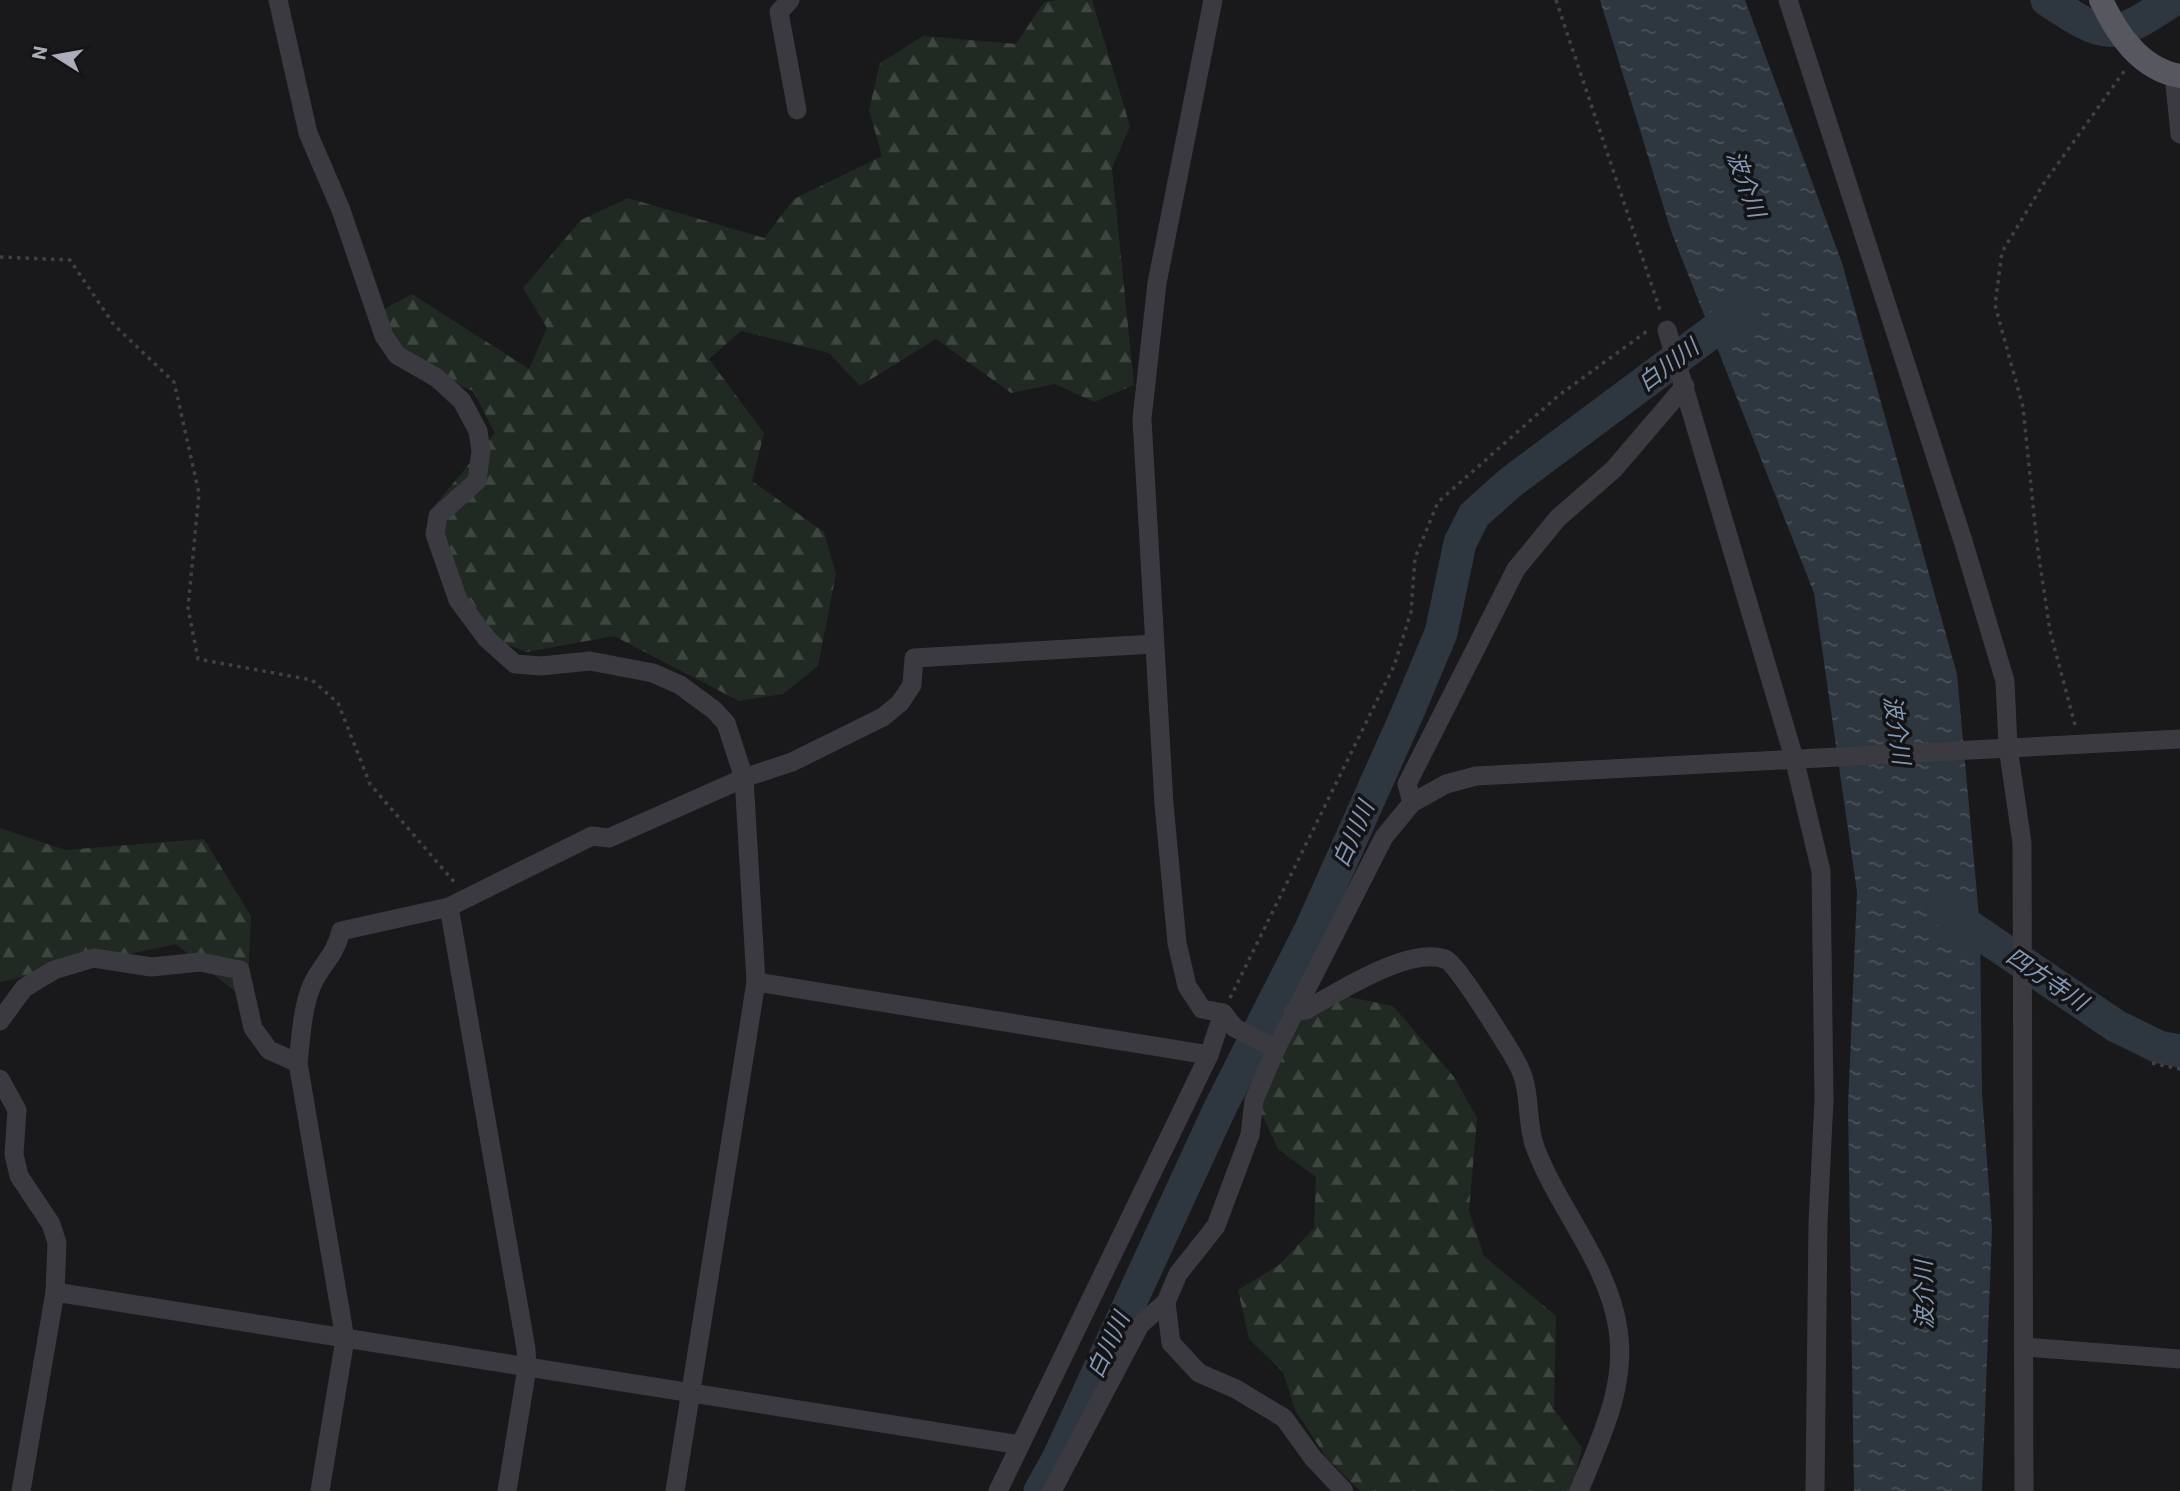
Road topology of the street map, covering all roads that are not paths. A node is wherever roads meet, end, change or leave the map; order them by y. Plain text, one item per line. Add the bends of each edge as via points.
1 (278, 0) edge
2 (790, 0) edge
3 (1213, 0) edge
4 (1788, 0) edge
5 (2106, 10) edge
6 (2177, 76) edge
7 (797, 110) dead end
8 (2180, 134) edge
9 (1661, 326) road end
10 (1685, 386) junction
11 (1154, 645) junction
12 (2180, 739) edge
13 (2000, 747) junction
14 (1794, 758) junction
15 (744, 778) junction
16 (1412, 803) junction
17 (449, 907) junction
18 (756, 982) junction
19 (1293, 1012) junction
20 (1229, 1020) junction
21 (0, 1021) edge
22 (1271, 1046) junction
23 (1209, 1055) junction
24 (298, 1063) junction
25 (0, 1079) edge
26 (55, 1292) junction
27 (1166, 1302) junction
28 (345, 1339) junction
29 (2026, 1347) junction
30 (2180, 1359) edge
31 (527, 1368) junction
32 (691, 1393) junction
33 (1020, 1445) junction
34 (22, 1491) edge
35 (320, 1491) edge
36 (507, 1491) edge
37 (675, 1491) edge
38 (998, 1491) edge
39 (1052, 1491) edge
40 (1344, 1491) edge
41 (1578, 1491) edge
42 (1815, 1491) edge
43 (2024, 1491) edge

1 - 15 street via 308,133 341,210 384,336 397,355 436,378 462,401 478,431 477,481 438,516 435,534 458,600 487,639 515,664 590,661 653,673 680,685 726,723
2 - 7 street via 779,12
3 - 11 street via 1157,283 1142,419
4 - 13 street via 2005,681
5 - 6 main road via 2131,49
6 - 8 street
9 - 10 street
10 - 14 street
10 - 16 street via 1614,468 1558,518 1516,569 1408,784
11 - 15 street via 914,658 912,685 883,717 792,762
11 - 20 street via 1177,943 1187,986 1202,1009
12 - 13 street
13 - 14 street
13 - 29 street via 2022,843
14 - 16 street via 1476,776
14 - 42 street via 1821,871 1824,1100
15 - 17 street via 608,838 592,836
15 - 18 street
16 - 19 street via 1384,837
17 - 24 street via 341,931 332,958 313,984
17 - 31 street
18 - 23 street
18 - 32 street
19 - 22 street
19 - 41 street via 1418,956 1447,960 1462,974 1522,1072 1533,1144 1553,1191 1607,1289 1618,1329 1619,1367 1611,1413
20 - 22 street
20 - 23 street
21 - 24 street via 24,988 54,970 94,958 151,967 200,962 240,970 253,1028 269,1050
22 - 27 street via 1254,1100 1250,1135 1216,1226 1178,1274
23 - 33 street
24 - 28 street
25 - 26 street via 17,1110 14,1154 19,1176 51,1224 57,1243
26 - 28 street
26 - 34 street
27 - 39 street via 1140,1325
27 - 40 street via 1171,1343 1199,1373 1284,1418
28 - 31 street
28 - 35 street
29 - 30 street
29 - 43 street
31 - 32 street
31 - 36 street
32 - 33 street
32 - 37 street
33 - 38 street

